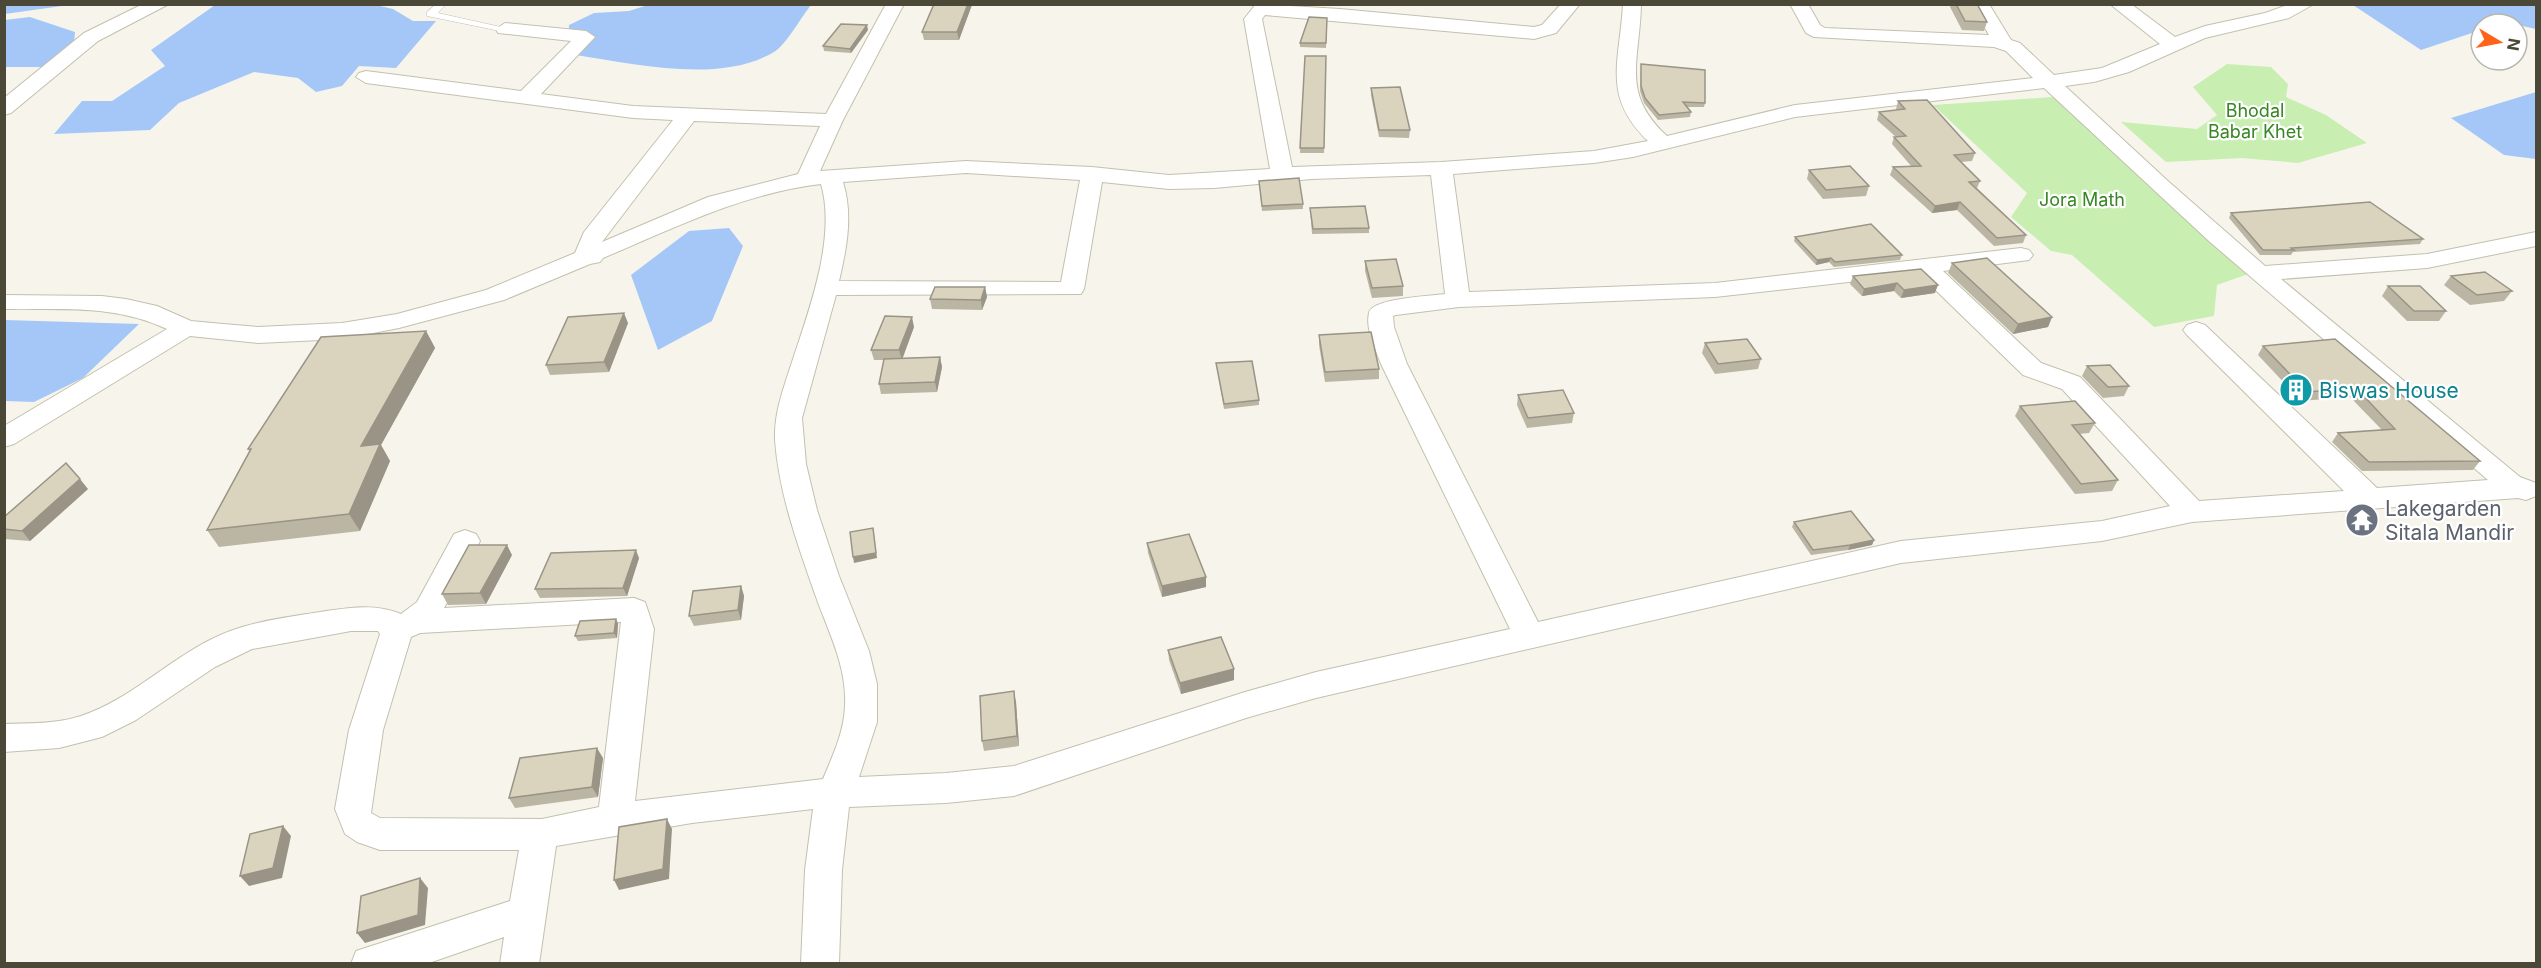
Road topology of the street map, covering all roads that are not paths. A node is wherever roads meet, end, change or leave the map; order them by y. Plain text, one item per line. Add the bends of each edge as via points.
1 (160, 4) edge
2 (442, 4) edge
3 (895, 4) edge
4 (1571, 4) edge
5 (1632, 4) edge
6 (1799, 4) edge
7 (1980, 4) edge
8 (2119, 4) edge
9 (2305, 4) edge
10 (505, 29) joint
11 (2003, 42) junction
12 (2173, 44) junction
13 (366, 77) dead end
14 (2049, 82) junction
15 (526, 98) junction
16 (4, 109) edge
17 (687, 116) junction
18 (832, 120) junction
19 (1662, 143) junction
20 (1441, 168) junction
21 (1092, 174) junction
22 (1282, 174) junction
23 (818, 177) junction
24 (2536, 239) edge
25 (2021, 255) dead end
26 (592, 257) junction
27 (1924, 266) junction
28 (2262, 273) junction
29 (826, 288) junction
30 (1459, 300) junction
31 (4, 302) edge
32 (186, 328) junction
33 (2196, 330) dead end
34 (4, 438) edge
35 (2527, 489) edge
36 (2369, 498) junction
37 (2192, 512) junction
38 (465, 542) dead end
39 (487, 609) dead end
40 (412, 622) junction
41 (1529, 636) junction
42 (4, 738) edge
43 (836, 793) junction
44 (615, 819) junction
45 (543, 835) junction
46 (526, 913) junction
47 (370, 963) edge
48 (519, 963) edge
49 (820, 963) edge

1 - 16 street via 91,37
2 - 10 lane via 430,14
3 - 18 street
4 - 22 street via 1549,30 1534,33 1260,9 1253,19
5 - 19 street via 1626,95 1640,123
6 - 11 street via 1813,29 1821,33
7 - 11 street
8 - 12 street
9 - 12 street via 2277,16 2211,30
10 - 15 street via 586,37
11 - 14 street
12 - 14 street via 2110,72
13 - 15 street
14 - 19 street via 1817,107
14 - 28 street via 2104,137
15 - 17 street
17 - 18 street
17 - 26 street via 592,237 586,251
18 - 23 street
19 - 20 street via 1594,157
20 - 22 street
20 - 30 street
21 - 22 street via 1188,182
21 - 23 street via 966,168
21 - 29 street via 1072,289
23 - 26 street via 733,196
23 - 29 street via 834,184 839,208
24 - 28 street via 2427,261
25 - 27 street
26 - 32 street via 495,296 366,328 315,334
27 - 30 street via 1704,291
27 - 37 street via 2032,369 2071,383
28 - 35 street
29 - 43 street via 793,396 788,438 791,466 810,533 861,682 860,734
30 - 41 street via 1385,310 1381,312 1381,327 1394,364
31 - 32 street via 126,306
32 - 34 street
33 - 36 street
35 - 36 street
36 - 37 street
37 - 41 street via 2102,531 1901,552
38 - 40 street
39 - 40 street
40 - 42 street via 393,624 366,618 258,636 222,648 132,707 98,724 60,735
40 - 44 street via 634,610 638,628
40 - 45 street via 366,730 352,809 354,818 363,829 380,834
41 - 43 street via 1382,668 1245,705 1014,782 982,787
43 - 44 street via 711,804
43 - 49 street via 824,861
44 - 45 street
45 - 46 street
46 - 47 street
46 - 48 street

